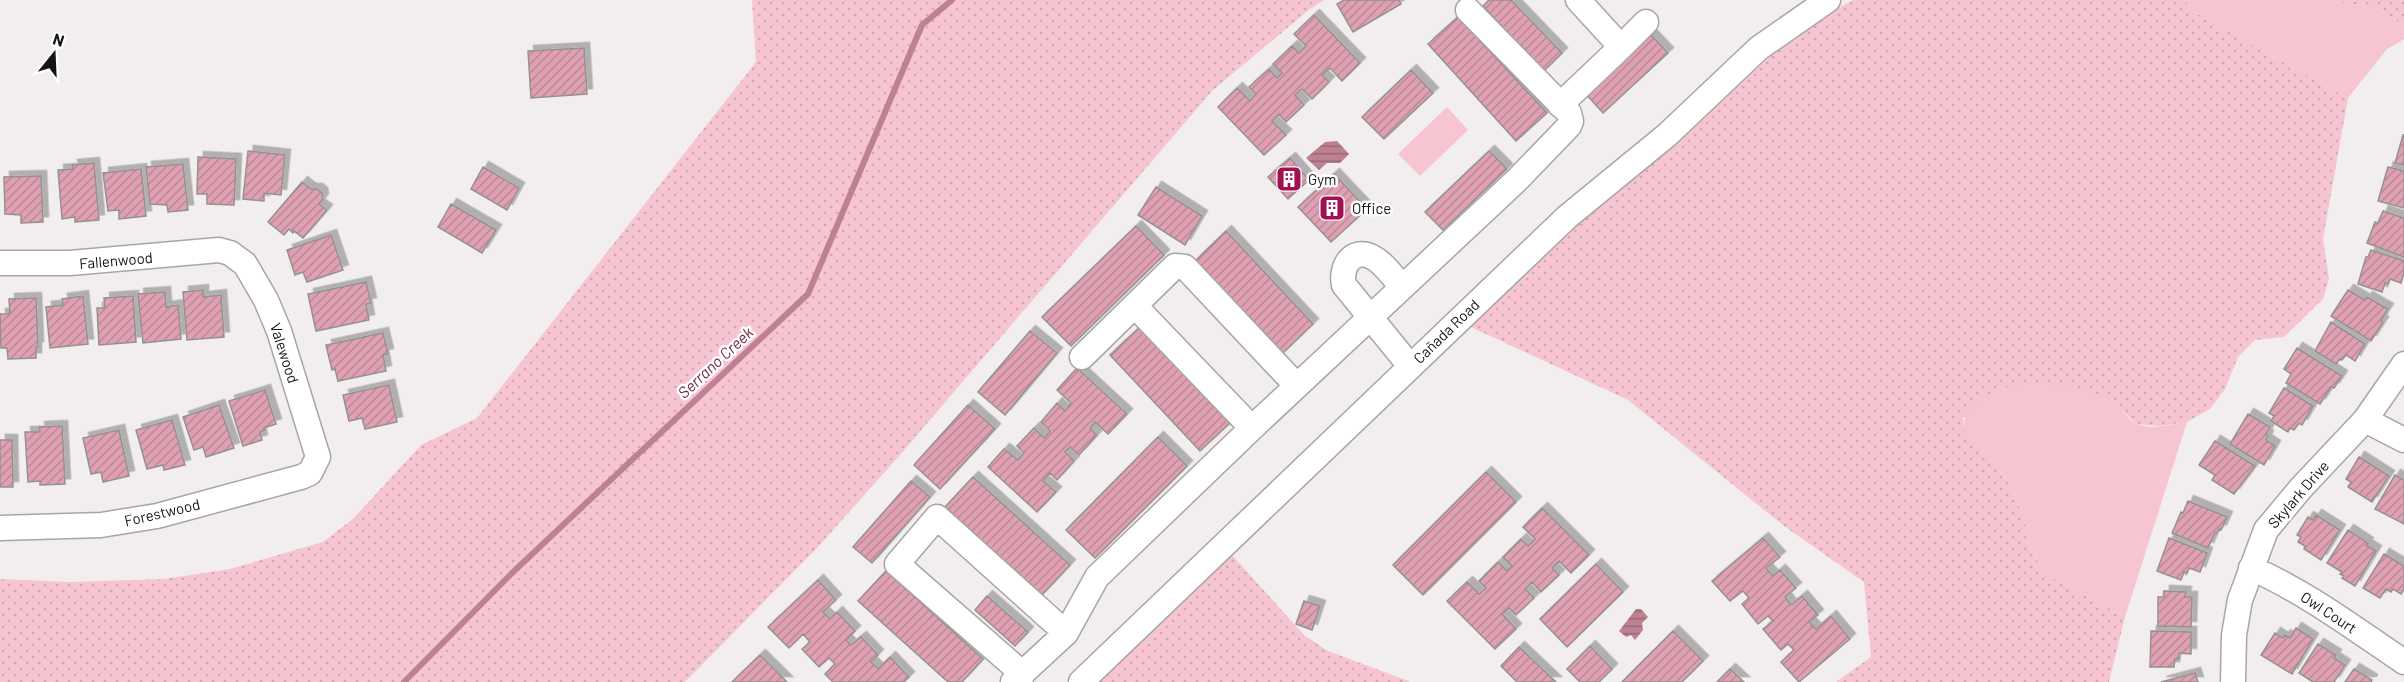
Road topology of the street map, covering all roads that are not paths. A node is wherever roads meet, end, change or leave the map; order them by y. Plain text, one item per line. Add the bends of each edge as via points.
1 (1578, 0) edge
2 (1828, 0) edge
3 (1468, 10) dead end
4 (1646, 22) dead end
5 (1621, 47) junction
6 (1560, 105) junction
7 (231, 253) joint
8 (0, 263) edge
9 (1402, 287) junction
10 (1135, 306) junction
11 (1370, 317) junction
12 (1082, 357) dead end
13 (2404, 364) edge
14 (1410, 366) junction
15 (1297, 386) junction
16 (2365, 420) junction
17 (1252, 428) junction
18 (2404, 440) edge
19 (315, 465) joint
20 (0, 528) edge
21 (2251, 568) junction
22 (1066, 633) junction
23 (2404, 662) edge
24 (1018, 678) edge
25 (1081, 682) edge
26 (2233, 682) edge

1 - 5 street
2 - 14 street, Cañada Road via 1759,48 1667,135 1567,217
3 - 6 street
4 - 5 street
5 - 6 street
6 - 9 street via 1569,113 1569,126
7 - 8 street, Fallenwood via 208,250 70,263
7 - 19 street, Valewood via 245,264 279,331 316,447
9 - 11 street
9 - 11 street via 1372,256 1349,259 1342,276 1344,285
10 - 12 street
10 - 15 street via 1175,266 1185,267
10 - 17 street
11 - 14 street
11 - 15 street
13 - 16 street, Skylark Drive
14 - 25 street, Cañada Road
15 - 17 street
16 - 18 street
16 - 21 street, Skylark Drive via 2270,524
17 - 22 street via 1097,577
19 - 20 street, Forestwood via 301,477 157,516 101,525
21 - 23 street, Owl Court via 2280,580
21 - 26 street, Skylark Drive via 2234,635
22 - 24 street
22 - 24 street via 937,516 897,564

